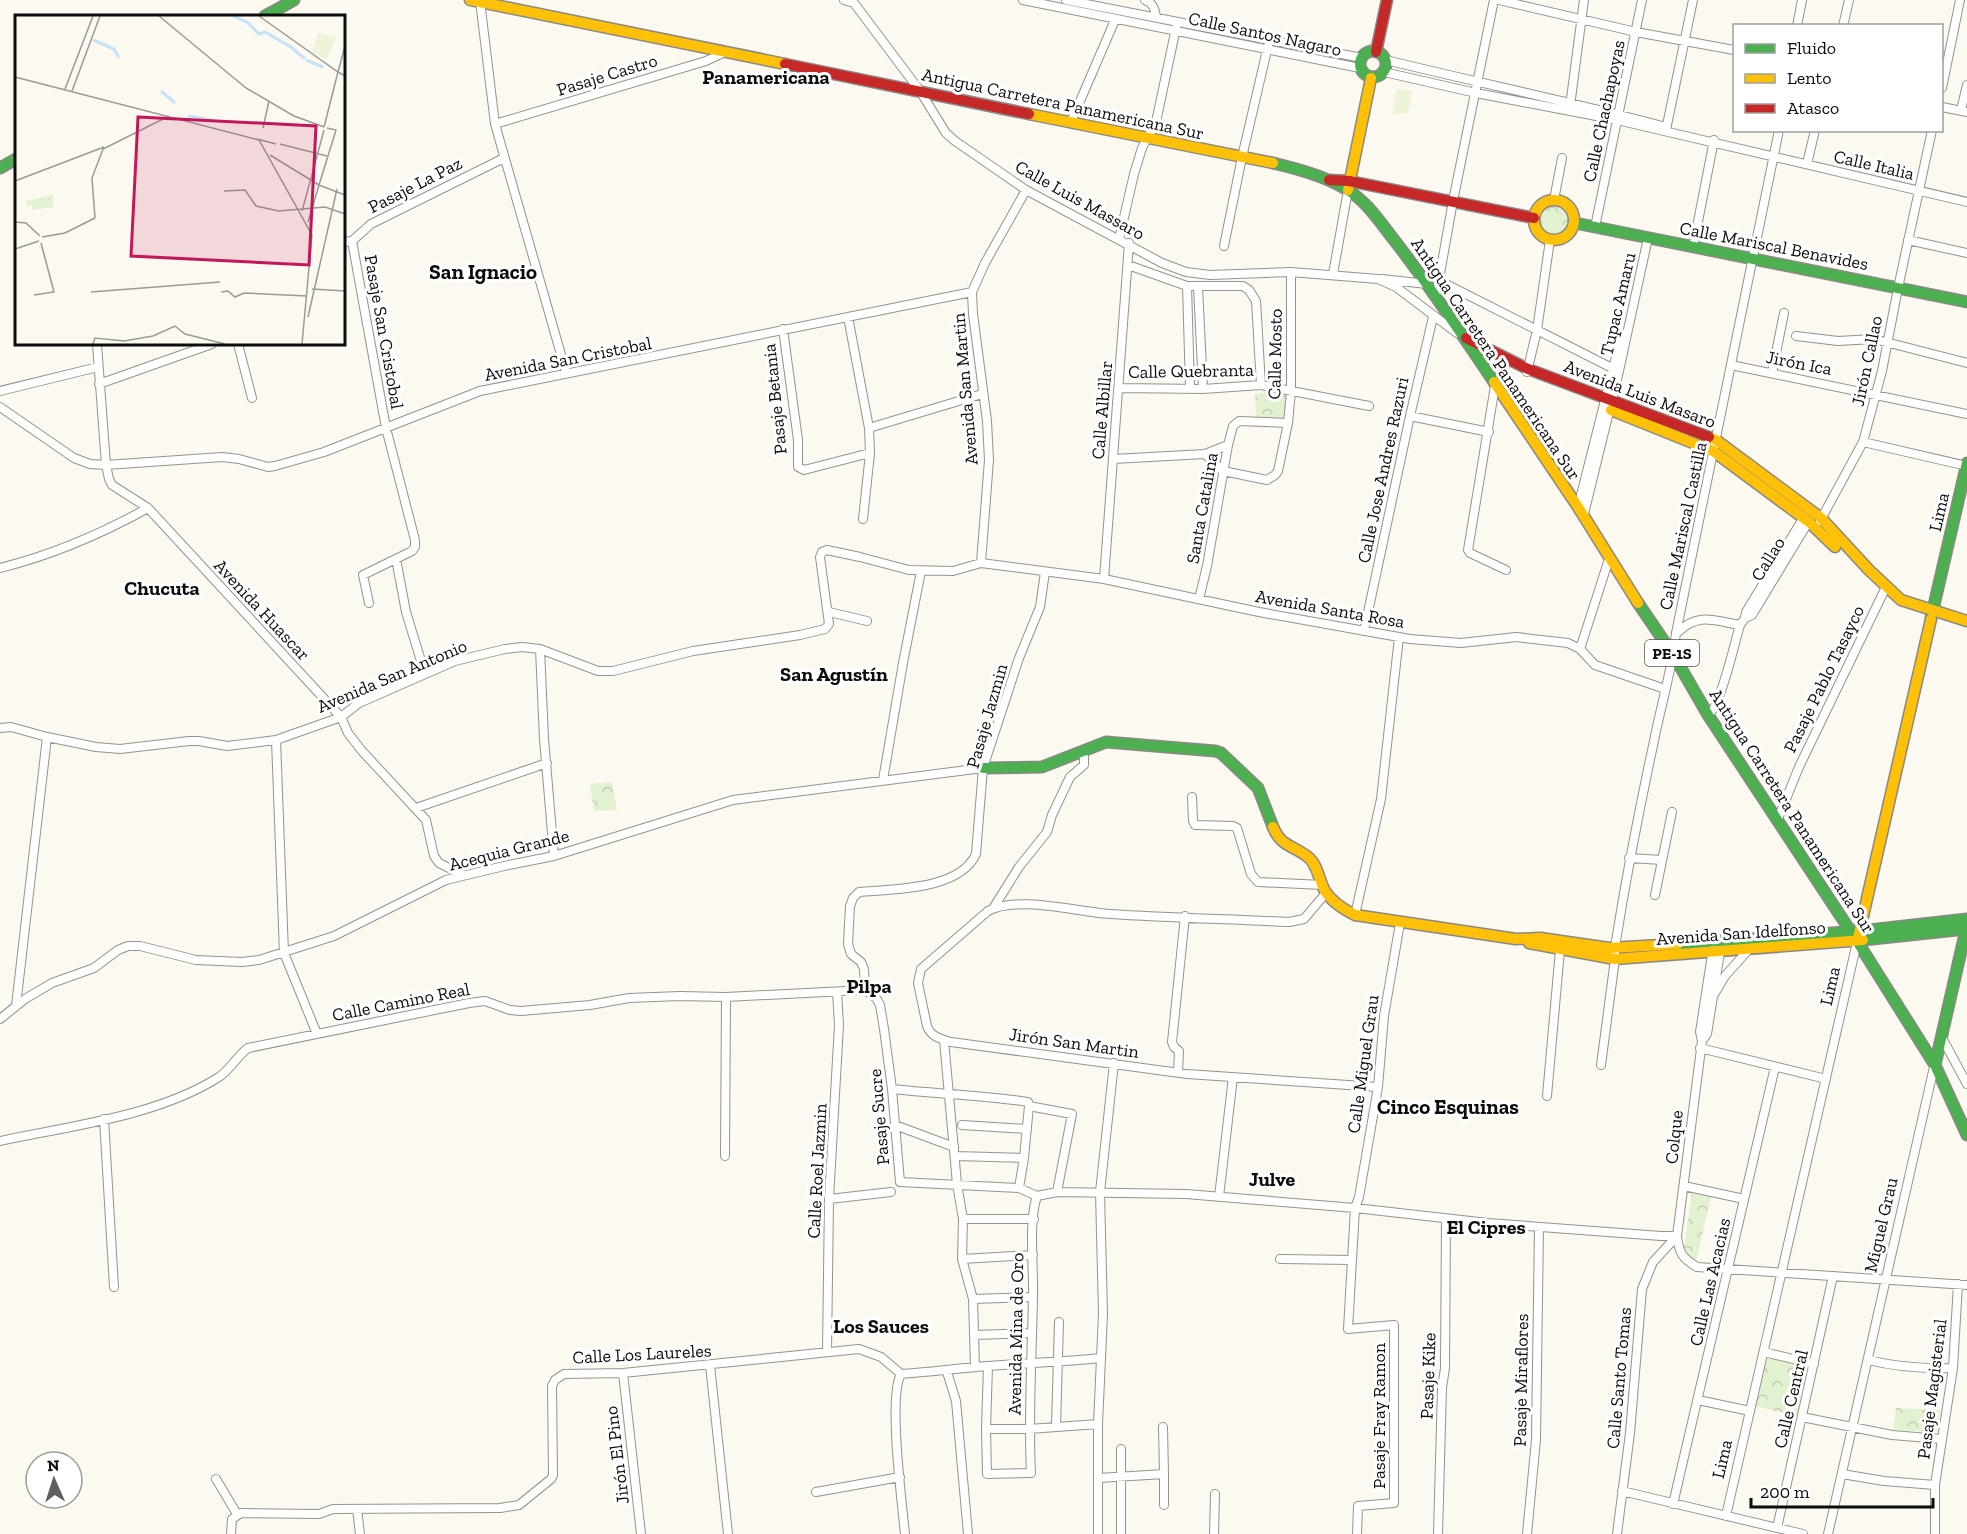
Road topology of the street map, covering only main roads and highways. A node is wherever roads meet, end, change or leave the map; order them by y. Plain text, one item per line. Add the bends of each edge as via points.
1 (294, 0) edge
2 (1387, 0) edge
3 (477, 1) edge
4 (267, 15) edge
5 (1376, 52) junction
6 (1371, 78) junction
7 (15, 160) edge
8 (0, 168) edge
9 (1349, 186) junction
10 (1534, 218) junction
11 (1575, 223) junction
12 (1967, 302) edge
13 (1467, 342) junction
14 (1608, 404) junction
15 (1967, 465) edge
16 (1813, 518) junction
17 (1932, 615) junction
18 (1967, 621) edge
19 (1967, 629) edge
20 (984, 768) road end
21 (1967, 925) edge
22 (1856, 935) junction
23 (1519, 939) junction
24 (1717, 946) junction
25 (1615, 953) junction
26 (1935, 1065) junction
27 (1967, 1135) edge

1 - 4 main road
2 - 5 main road
3 - 9 main road, Antigua Carretera Panamericana Sur / PE-1S via 1290,167
5 - 6 main road via 1386,60 1386,68
5 - 6 main road via 1367,53 1361,63 1365,75
6 - 9 main road
7 - 8 main road
9 - 10 main road
9 - 13 main road, Antigua Carretera Panamericana Sur / PE-1S via 1428,284
10 - 11 main road via 1536,230 1550,240 1563,239
10 - 11 main road via 1543,204 1554,200 1570,207
11 - 12 main road, Calle Mariscal Benavides
13 - 14 main road, Avenida Luis Masaro via 1527,372
13 - 22 main road, Antigua Carretera Panamericana Sur / PE-1S via 1581,511 1708,715
14 - 16 main road, Avenida Luis Masaro via 1713,451
14 - 16 main road, Avenida Luis Masaro via 1716,440
15 - 17 main road, Lima
16 - 17 main road, Avenida Luis Masaro via 1884,590
17 - 18 main road, Avenida Luis Masaro
17 - 19 main road, Avenida Luis Masaro
17 - 22 main road, Lima
20 - 23 main road, Avenida San Idelfonso via 1042,767 1112,742 1221,753 1254,783 1278,839 1309,858 1324,889 1346,910 1400,923
21 - 22 main road, Avenida San Idelfonso
21 - 26 main road, Miguel Grau
22 - 24 main road, Avenida San Idelfonso via 1754,940
22 - 24 main road, Avenida San Idelfonso via 1750,948
22 - 26 main road, Antigua Carretera Panamericana Sur / PE-1S
23 - 25 main road, Avenida San Idelfonso via 1540,938
23 - 25 main road, Avenida San Idelfonso via 1560,950
24 - 25 main road, Avenida San Idelfonso
26 - 27 main road, Antigua Carretera Panamericana Sur / PE-1S

